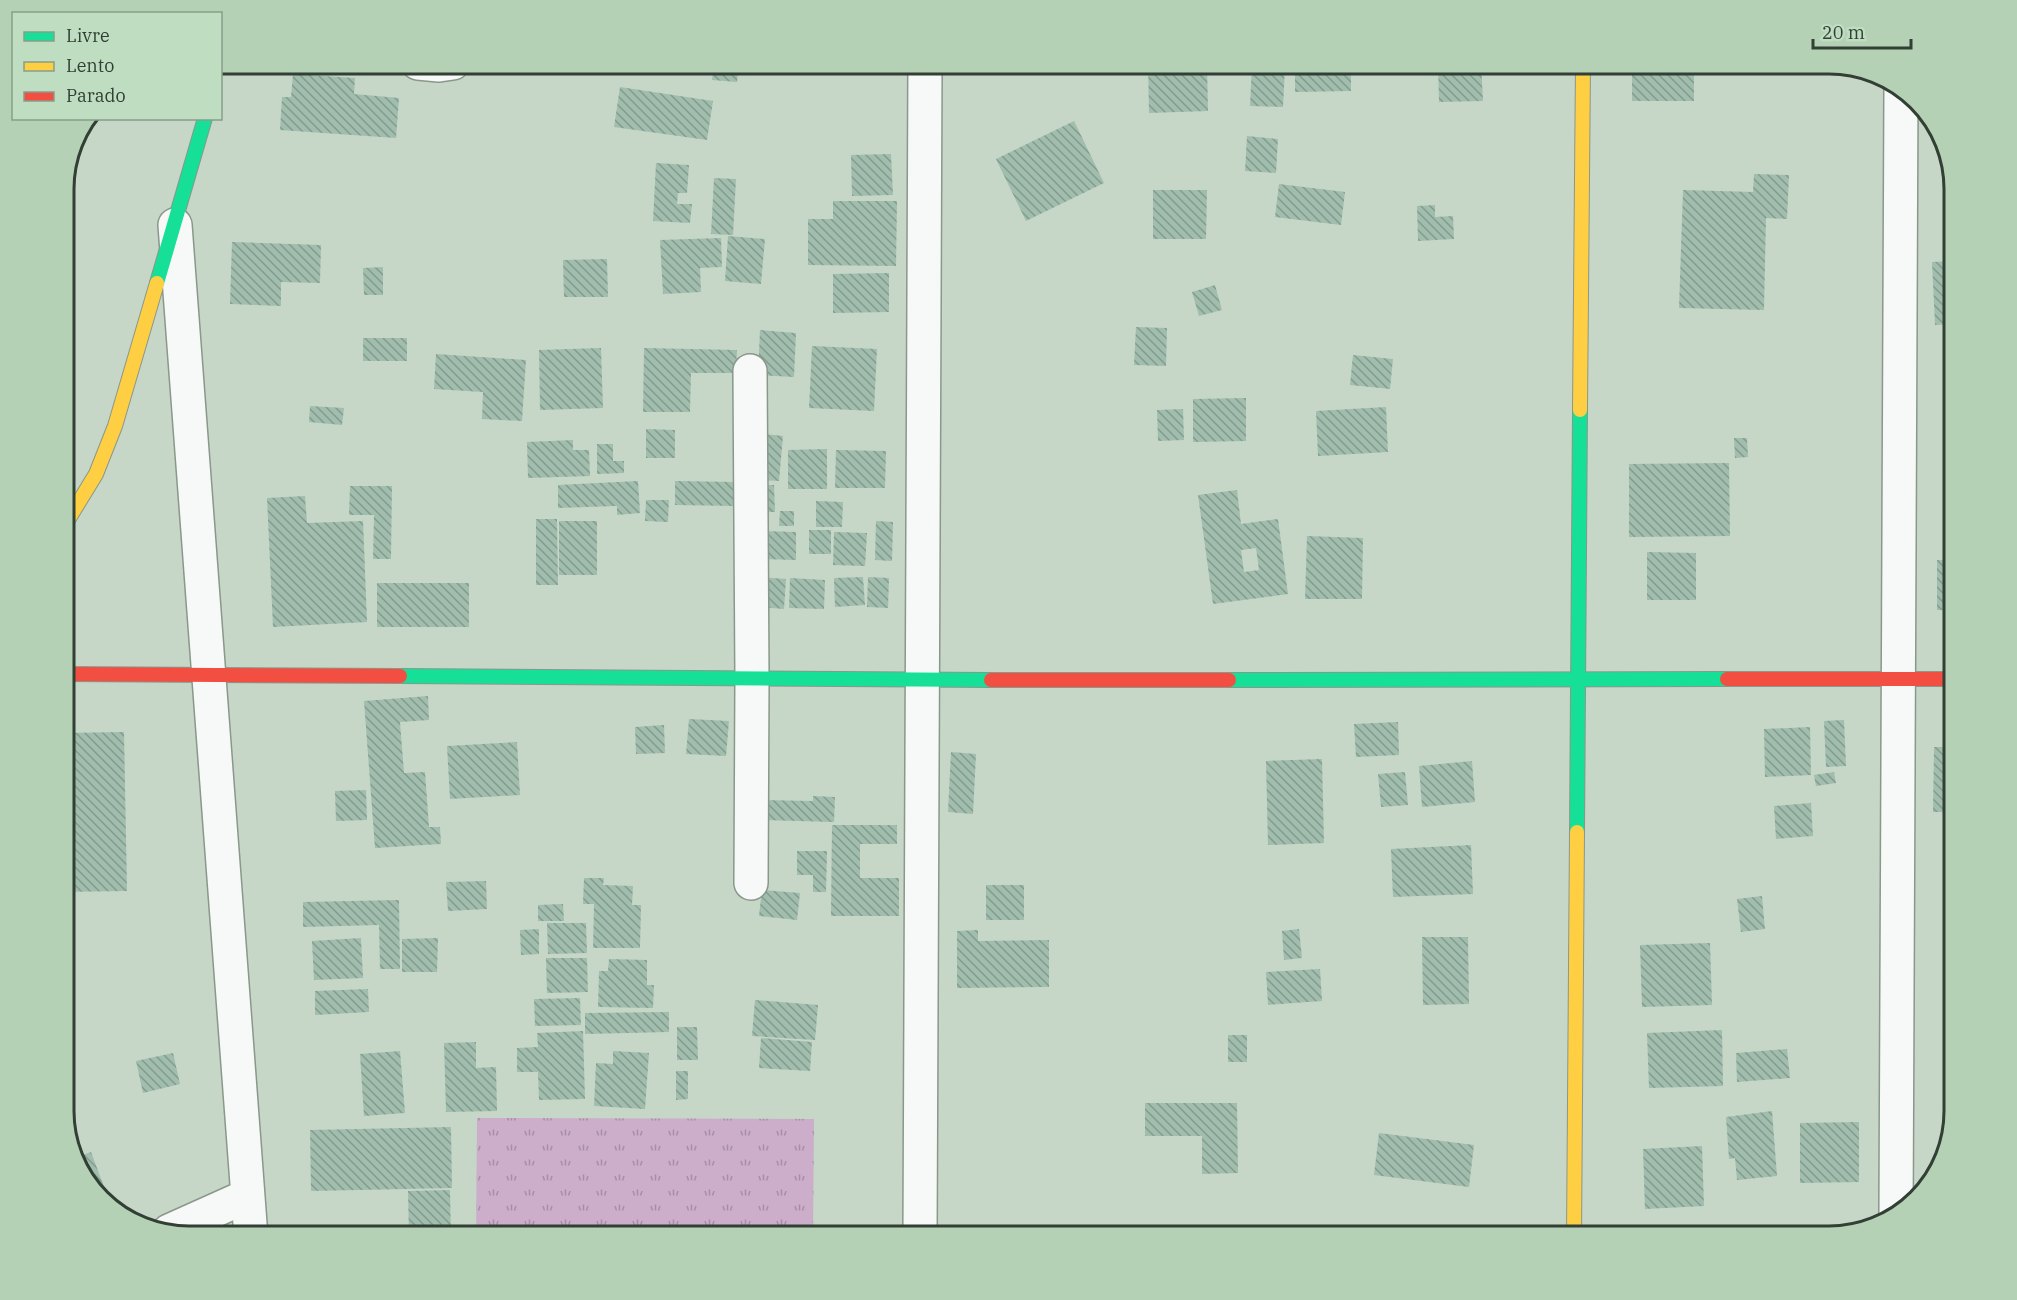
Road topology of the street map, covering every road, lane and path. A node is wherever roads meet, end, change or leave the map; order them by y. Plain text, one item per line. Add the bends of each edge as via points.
1 (925, 74) edge
2 (1583, 74) edge
3 (1901, 100) edge
4 (204, 120) edge
5 (174, 220) junction
6 (750, 371) dead end
7 (74, 510) edge
8 (74, 674) edge
9 (208, 674) junction
10 (1578, 678) junction
11 (1898, 678) junction
12 (752, 679) junction
13 (1944, 679) edge
14 (922, 680) junction
15 (751, 883) dead end
16 (247, 1196) junction
17 (1896, 1204) edge
18 (180, 1226) edge
19 (250, 1226) edge
20 (920, 1226) edge
21 (1574, 1226) edge

1 - 14 street
2 - 10 street
3 - 11 street
4 - 5 street
5 - 7 street via 115,426 96,474
5 - 9 street
6 - 12 street
8 - 9 street
9 - 12 street
9 - 16 street
10 - 11 street
10 - 14 street
10 - 21 street
11 - 13 street
11 - 17 street
12 - 14 street
12 - 15 street
14 - 20 street
16 - 18 street
16 - 19 street

